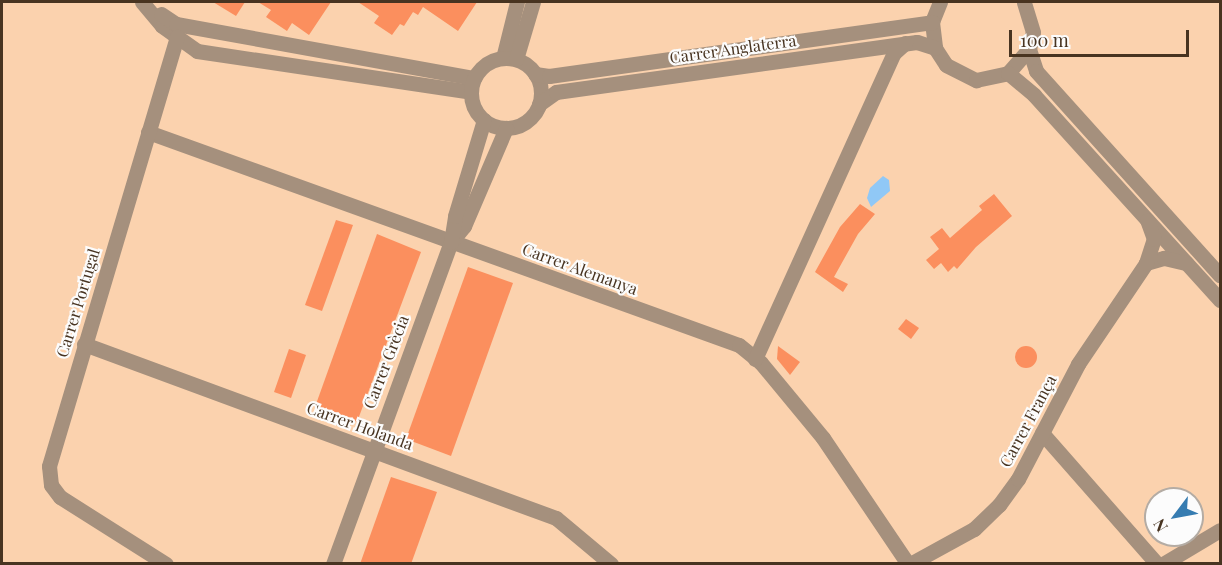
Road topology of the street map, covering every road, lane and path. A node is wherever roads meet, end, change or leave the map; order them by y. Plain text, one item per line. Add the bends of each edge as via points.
1 (143, 2) edge
2 (517, 2) edge
3 (533, 2) edge
4 (940, 2) edge
5 (1030, 4) edge
6 (932, 22) junction
7 (177, 37) junction
8 (904, 43) junction
9 (935, 48) junction
10 (1029, 49) junction
11 (857, 50) junction
12 (509, 59) junction
13 (535, 74) junction
14 (1008, 74) junction
15 (472, 85) junction
16 (880, 87) junction
17 (539, 104) junction
18 (484, 120) junction
19 (506, 128) junction
20 (148, 132) junction
21 (1147, 220) junction
22 (451, 242) junction
23 (1146, 263) junction
24 (1187, 263) junction
25 (1221, 275) edge
26 (1221, 300) edge
27 (84, 344) junction
28 (755, 358) junction
29 (1042, 433) junction
30 (372, 449) junction
31 (1221, 530) edge
32 (166, 564) edge
33 (333, 564) edge
34 (611, 564) edge
35 (909, 564) edge
36 (1157, 564) edge
37 (1164, 564) edge

1 - 7 street via 162,26
1 - 15 street via 176,24
2 - 12 street
3 - 12 street
4 - 6 street
5 - 10 street via 1033,32
6 - 9 street
6 - 13 street, Carrer Anglaterra via 549,76
7 - 15 street via 197,51
7 - 20 street, Carrer Portugal
8 - 9 street, Carrer Anglaterra via 917,42
8 - 11 street, Carrer Anglaterra
8 - 16 street via 894,53
9 - 14 street via 946,65 961,76 989,80
10 - 14 street
10 - 25 street via 1036,71
11 - 16 street via 875,55 881,64
11 - 17 street, Carrer Anglaterra via 556,92
12 - 13 street
12 - 15 street via 485,64
13 - 17 street
14 - 21 street via 1034,95
15 - 18 street via 476,111
16 - 28 street
17 - 19 street via 529,119
18 - 19 street
18 - 22 street, Carrer Grècia
19 - 22 street, Carrer Grècia via 464,226
20 - 22 street, Carrer Alemanya
20 - 27 street, Carrer Portugal
21 - 23 street via 1154,239
21 - 24 street
22 - 28 street, Carrer Alemanya via 739,345
22 - 30 street, Carrer Grècia
23 - 24 street via 1164,258
23 - 29 street, Carrer França via 1078,364
24 - 26 street
27 - 30 street, Carrer Holanda
27 - 32 street, Carrer Portugal via 49,466 51,485 60,497
28 - 35 street, Carrer Alemanya via 823,438
29 - 35 street, Carrer França via 999,505 974,529
29 - 36 street
30 - 33 street, Carrer Grècia
30 - 34 street, Carrer Holanda via 556,518
31 - 37 street

